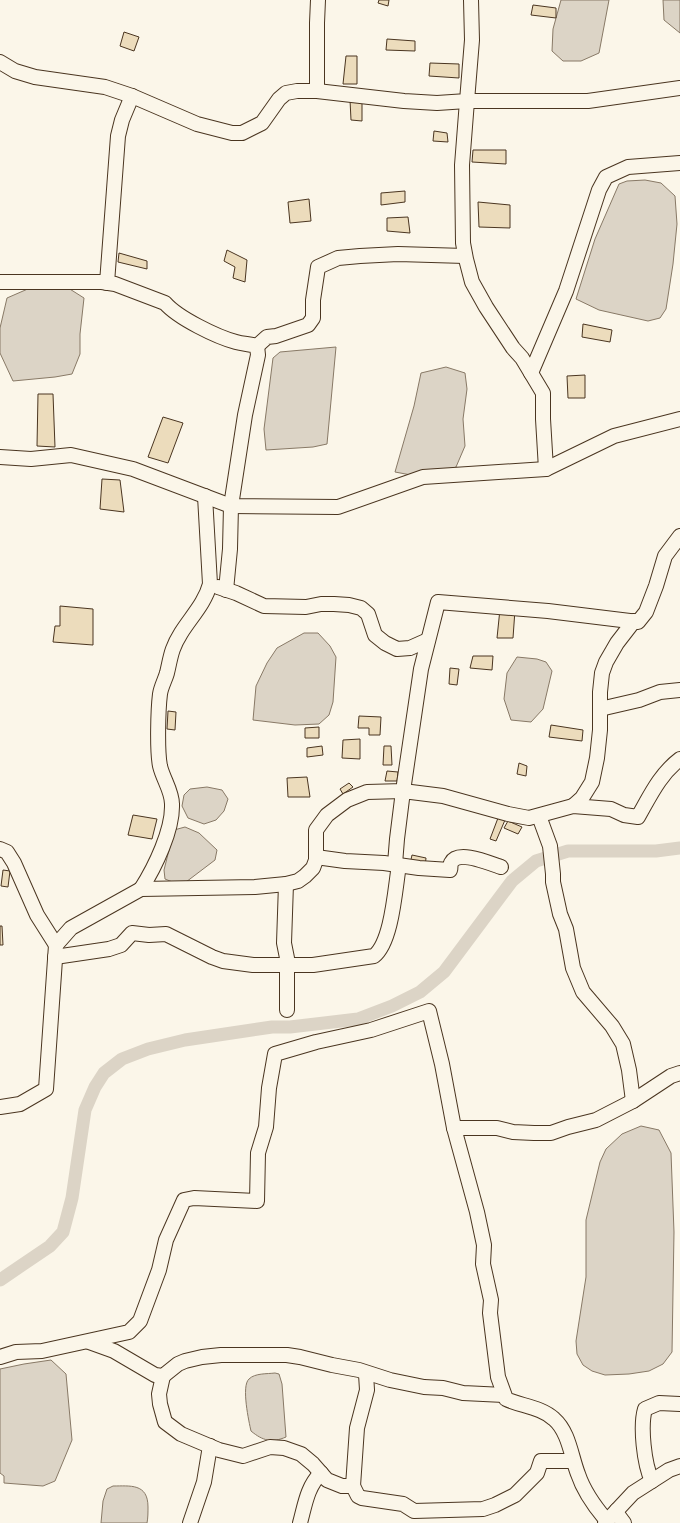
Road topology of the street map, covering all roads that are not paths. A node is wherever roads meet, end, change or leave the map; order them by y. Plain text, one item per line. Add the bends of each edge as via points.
1 (318, 0) edge
2 (471, 0) edge
3 (0, 62) edge
4 (680, 88) edge
5 (317, 91) junction
6 (132, 96) junction
7 (466, 101) junction
8 (680, 163) edge
9 (465, 256) junction
10 (0, 282) edge
11 (107, 282) junction
12 (257, 346) junction
13 (531, 372) junction
14 (680, 419) edge
15 (0, 458) edge
16 (546, 469) junction
17 (205, 496) junction
18 (231, 506) junction
19 (680, 536) edge
20 (210, 584) junction
21 (226, 590) junction
22 (634, 621) junction
23 (428, 640) junction
24 (680, 690) edge
25 (600, 709) junction
26 (680, 759) edge
27 (403, 791) junction
28 (573, 806) junction
29 (539, 816) junction
30 (0, 850) edge
31 (316, 857) junction
32 (397, 865) junction
33 (501, 867) dead end
34 (286, 884) junction
35 (141, 889) junction
36 (56, 951) junction
37 (287, 964) junction
38 (287, 1010) dead end
39 (680, 1072) edge
40 (633, 1101) junction
41 (0, 1107) edge
42 (454, 1128) junction
43 (88, 1342) junction
44 (0, 1357) edge
45 (366, 1374) junction
46 (163, 1376) junction
47 (504, 1395) junction
48 (680, 1404) edge
49 (210, 1446) junction
50 (573, 1461) junction
51 (680, 1466) edge
52 (321, 1473) junction
53 (652, 1481) junction
54 (353, 1486) junction
55 (617, 1510) junction
56 (606, 1522) edge
57 (190, 1523) edge
58 (300, 1523) edge
59 (624, 1523) edge

1 - 5 street
2 - 7 street via 472,40
3 - 6 street via 35,77 105,87
4 - 7 street via 588,101
5 - 6 street via 286,93 262,123 242,133 197,124
5 - 7 street via 404,101
6 - 11 street via 118,136
7 - 9 street via 462,165
8 - 13 street via 628,167 606,177 599,190 566,291
9 - 12 street via 398,254 338,258 318,267 313,318 308,325 267,337
9 - 13 street via 472,282 486,307
10 - 11 street
11 - 12 street via 165,303 171,310 213,333 235,342
12 - 18 street via 258,355 245,415
13 - 16 street via 543,393
14 - 16 street via 614,436
15 - 17 street via 31,459 71,455 133,469
16 - 18 street via 423,477 338,507
17 - 18 street
17 - 20 street
18 - 21 street
19 - 22 street via 665,556 646,612 638,622
20 - 21 street
20 - 35 street via 207,594 174,644 161,692 159,756 160,767 172,802 172,814 156,862
21 - 23 street via 264,606 306,607 334,604 361,608 368,614 375,635 398,649 410,648
22 - 23 street via 438,602
22 - 25 street via 606,662 602,673
23 - 27 street
24 - 25 street via 660,692
25 - 28 street via 597,758 592,782 582,798
26 - 28 street via 655,786 638,817 624,815 611,809
27 - 29 street via 444,796 530,818
27 - 31 street via 367,792 347,800 333,810 316,830
27 - 32 street via 397,839
28 - 29 street
29 - 40 street via 550,846 553,882 566,929 573,968 583,992 612,1026 623,1044
30 - 36 street via 7,852 14,863 36,915
31 - 32 street
31 - 34 street via 313,868 305,876
32 - 33 street via 450,870 451,863 466,857
32 - 37 street via 388,934 380,952 355,960 313,965
34 - 35 street
34 - 37 street via 284,943
35 - 36 street via 71,928
36 - 37 street via 109,949 121,945 132,933 166,934 223,961 253,965
36 - 41 street via 46,1088 20,1104
37 - 38 street
39 - 40 street
40 - 42 street via 596,1120 568,1126 551,1133 513,1132 497,1128
42 - 43 street via 430,1012 275,1054 266,1126 258,1153 257,1201 194,1198 184,1200 166,1240 159,1270 140,1321 129,1332
42 - 47 street via 484,1245 496,1365
43 - 44 street via 42,1351 16,1352
43 - 46 street via 114,1351 150,1373
45 - 46 street via 359,1370 300,1357 239,1355 208,1356 184,1361
45 - 47 street via 424,1387 471,1394
45 - 54 street via 367,1390 357,1428
46 - 49 street via 159,1394 165,1422 181,1434
47 - 50 street via 506,1399 553,1418 565,1433
48 - 53 street via 659,1403 645,1408 645,1452
49 - 52 street via 243,1456 270,1447 284,1448 301,1454
49 - 57 street via 203,1487
50 - 54 street via 541,1461 537,1473 515,1495 483,1509 414,1511 403,1504 362,1498
50 - 56 street via 583,1487
51 - 53 street
52 - 54 street via 327,1480 342,1486
52 - 58 street via 309,1490
53 - 55 street via 633,1493
55 - 56 street
55 - 59 street

